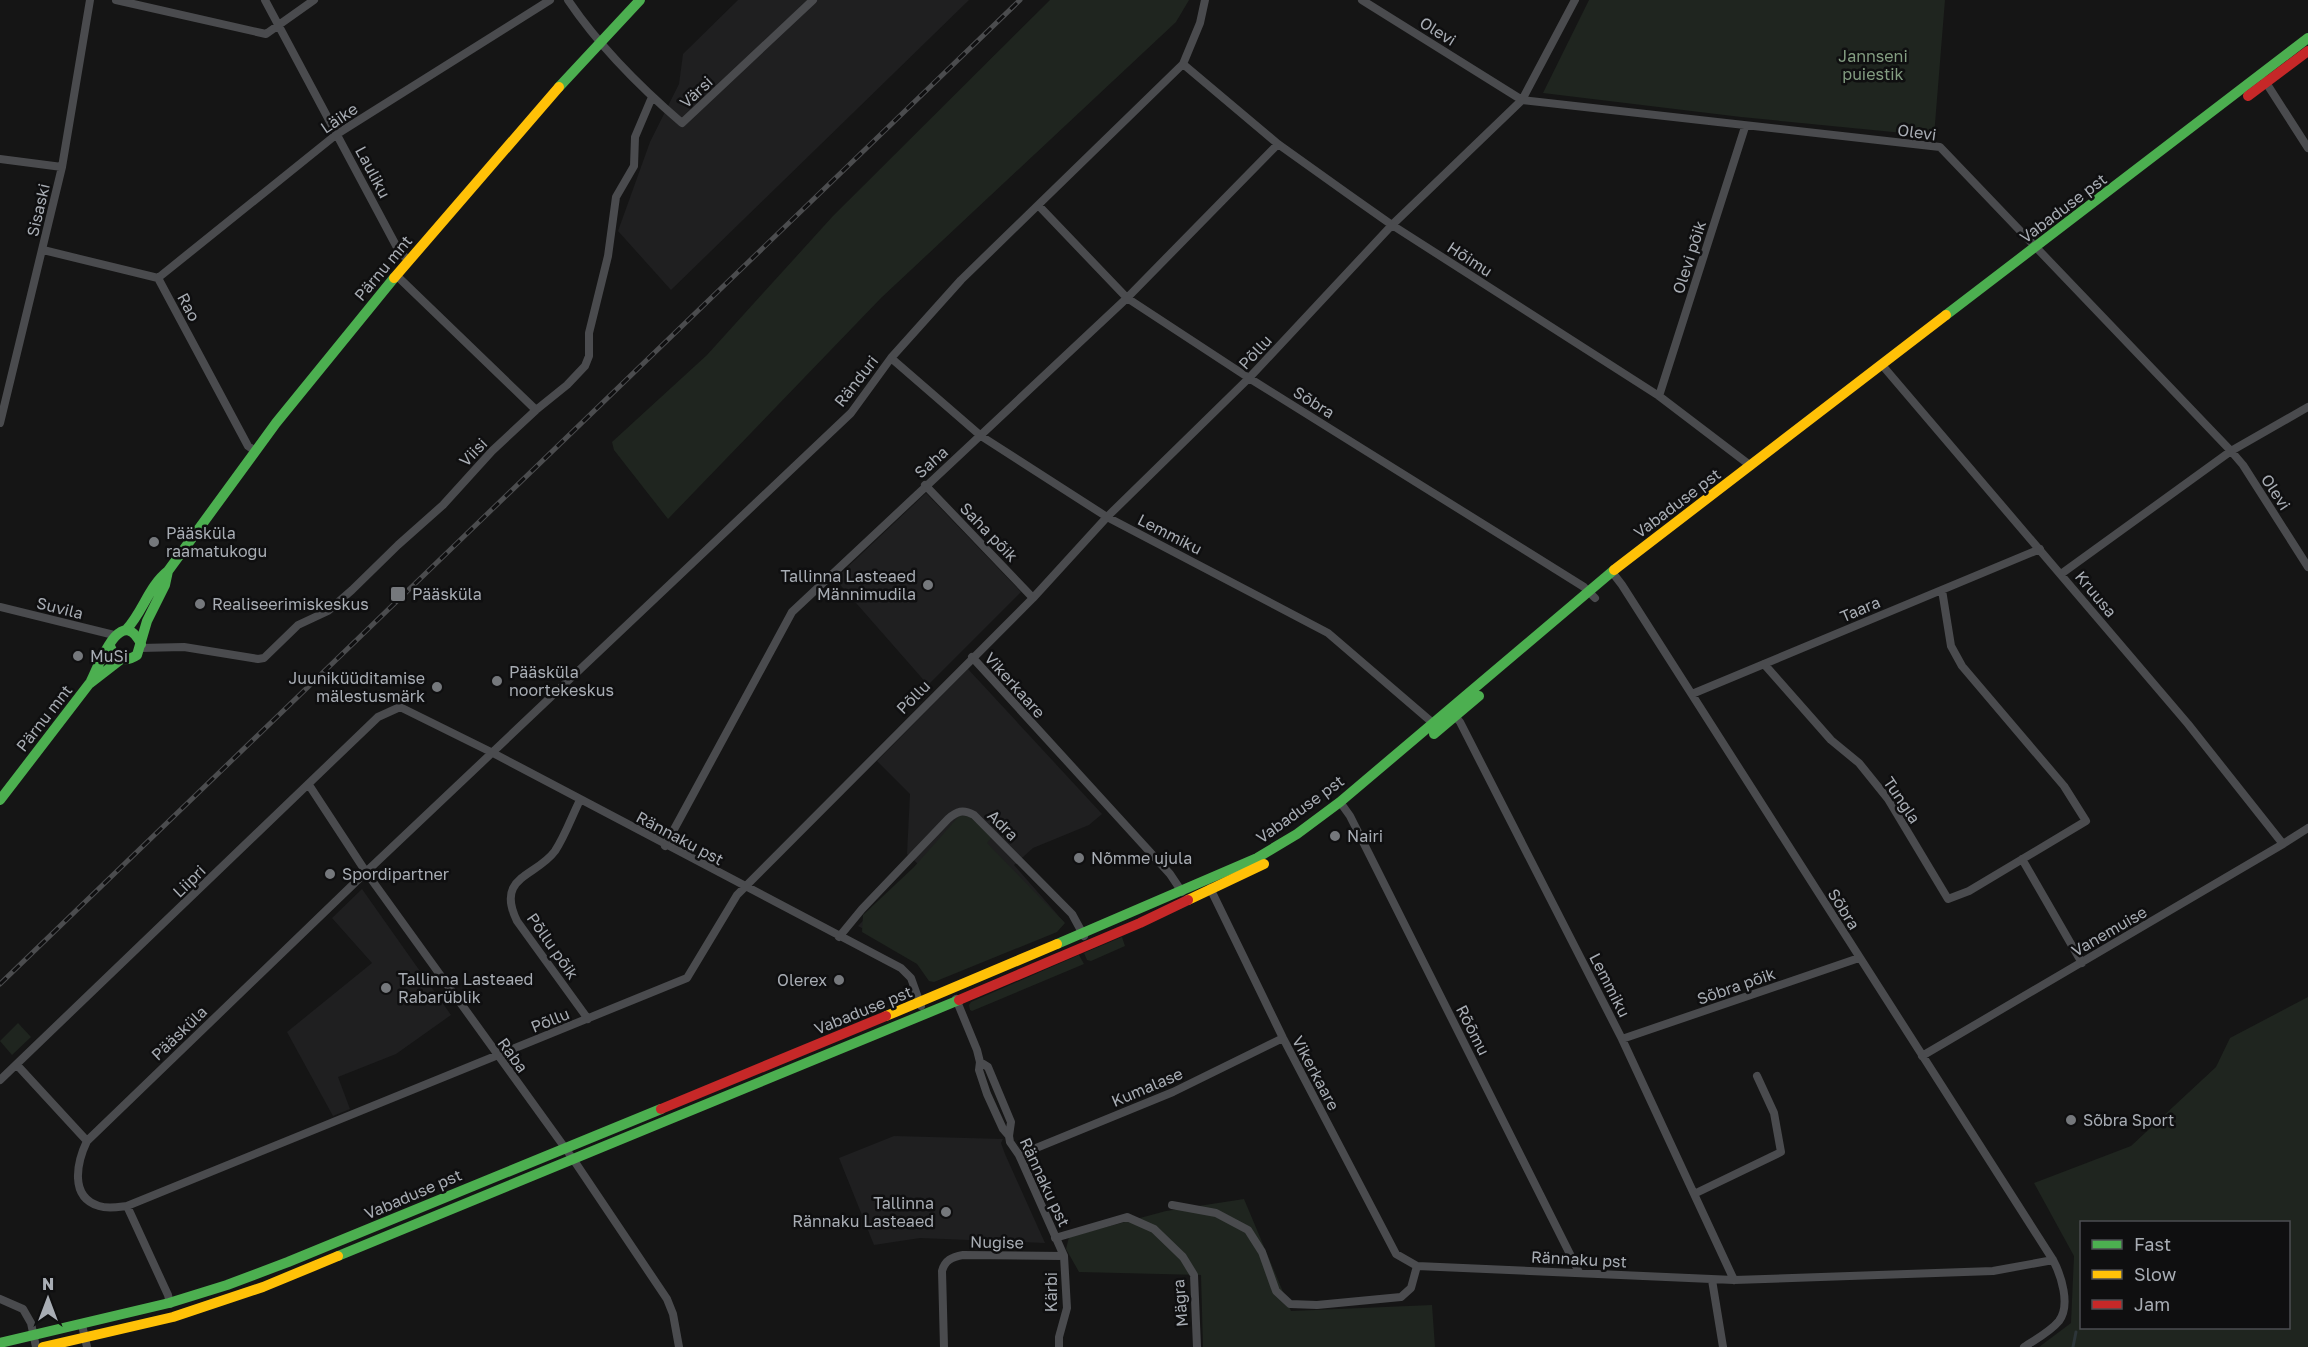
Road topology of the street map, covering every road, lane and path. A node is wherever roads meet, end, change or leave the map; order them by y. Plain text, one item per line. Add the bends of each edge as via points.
1 (90, 0) edge
2 (116, 0) edge
3 (265, 0) edge
4 (314, 0) edge
5 (550, 0) edge
6 (568, 0) edge
7 (640, 0) edge
8 (813, 0) edge
9 (1205, 0) edge
10 (1362, 0) edge
11 (1575, 0) edge
12 (279, 26) junction
13 (2308, 38) edge
14 (599, 41) junction
15 (2308, 51) edge
16 (1184, 64) junction
17 (2263, 79) junction
18 (652, 97) junction
19 (1522, 100) junction
20 (1745, 127) junction
21 (337, 134) junction
22 (1278, 144) junction
23 (2308, 148) edge
24 (0, 159) edge
25 (62, 167) junction
26 (1039, 206) junction
27 (1392, 225) junction
28 (43, 250) junction
29 (2039, 251) junction
30 (409, 260) junction
31 (396, 275) junction
32 (158, 278) junction
33 (1127, 298) junction
34 (891, 357) junction
35 (1885, 369) junction
36 (1250, 378) junction
37 (1659, 396) junction
38 (2308, 407) edge
39 (536, 411) junction
40 (0, 423) edge
41 (981, 436) junction
42 (2231, 451) junction
43 (255, 452) junction
44 (1751, 466) junction
45 (925, 485) junction
46 (1107, 517) junction
47 (2040, 549) junction
48 (2308, 567) edge
49 (168, 571) junction
50 (2061, 574) junction
51 (1615, 576) junction
52 (1942, 590) junction
53 (1592, 595) junction
54 (1033, 598) junction
55 (0, 607) edge
56 (126, 630) junction
57 (112, 641) junction
58 (140, 646) junction
59 (972, 657) junction
60 (120, 660) junction
61 (1764, 664) junction
62 (89, 684) junction
63 (1692, 694) junction
64 (400, 707) joint
65 (1452, 713) junction
66 (1436, 726) junction
67 (493, 753) junction
68 (309, 785) junction
69 (0, 800) edge
70 (580, 800) junction
71 (1342, 805) junction
72 (2308, 828) edge
73 (2283, 844) junction
74 (665, 846) junction
75 (2022, 859) junction
76 (366, 872) junction
77 (1209, 886) junction
78 (744, 887) junction
79 (1182, 892) junction
80 (1083, 934) junction
81 (838, 937) junction
82 (1088, 945) junction
83 (1859, 958) junction
84 (2082, 963) junction
85 (952, 989) junction
86 (957, 1001) junction
87 (920, 1002) junction
88 (925, 1014) junction
89 (588, 1019) junction
90 (1283, 1038) junction
91 (1622, 1039) junction
92 (497, 1056) junction
93 (1922, 1056) junction
94 (17, 1065) junction
95 (1757, 1076) dead end
96 (0, 1080) edge
97 (87, 1141) junction
98 (565, 1148) junction
99 (1020, 1155) junction
100 (573, 1159) junction
101 (1694, 1194) junction
102 (87, 1199) joint
103 (1172, 1205) dead end
104 (127, 1206) junction
105 (1127, 1216) joint
106 (1055, 1238) junction
107 (1064, 1256) junction
108 (2053, 1260) junction
109 (1417, 1266) junction
110 (1579, 1272) junction
111 (1712, 1280) junction
112 (1734, 1280) junction
113 (0, 1299) edge
114 (169, 1303) junction
115 (173, 1317) junction
116 (82, 1324) junction
117 (33, 1335) junction
118 (86, 1342) edge
119 (0, 1343) edge
120 (36, 1347) edge
121 (43, 1347) edge
122 (679, 1347) edge
123 (944, 1347) edge
124 (1059, 1347) edge
125 (1197, 1347) edge
126 (1724, 1347) edge
127 (2024, 1347) edge

1 - 25 street, Sisaski
2 - 12 street via 266,34
3 - 12 street, Lauliku
4 - 12 street
5 - 21 street, Läike
6 - 14 street, Värsi
7 - 14 main road, Pärnu mnt
8 - 18 street, Värsi via 682,123
9 - 16 street, Ränduri
10 - 19 street, Olevi
11 - 19 street, Põllu
12 - 21 street, Lauliku
13 - 17 main road, Vabaduse pst
14 - 18 street, Värsi
14 - 30 main road, Pärnu mnt
15 - 17 main road, Vabaduse pst
16 - 22 street, Hõimu
16 - 26 street, Ränduri
17 - 23 street
17 - 29 main road, Vabaduse pst
18 - 39 street, Viisi via 635,137 634,166 616,197 608,256 589,333 589,356 579,374
19 - 20 street, Olevi
19 - 27 street, Põllu
20 - 29 street, Olevi via 1940,147
20 - 37 street, Olevi põik
21 - 30 street, Lauliku via 400,253
21 - 32 street, Läike
22 - 27 street, Hõimu
22 - 33 street, Saha
24 - 25 street
25 - 28 street, Sisaski
26 - 33 street, Sõbra
26 - 34 street, Ränduri via 962,279
27 - 36 street, Põllu
27 - 37 street, Hõimu
28 - 32 street
28 - 40 street, Sisaski
29 - 35 main road, Vabaduse pst
29 - 42 street, Olevi
30 - 31 main road, Pärnu mnt
31 - 39 street
31 - 43 main road, Pärnu mnt
32 - 43 street, Rao via 248,446
33 - 36 street, Sõbra
33 - 41 street, Saha
34 - 41 street, Lemmiku
34 - 67 street, Ränduri via 851,412
35 - 44 main road, Vabaduse pst
35 - 47 street, Kruusa
35 - 51 main road, Vabaduse pst
36 - 46 street, Põllu
36 - 53 street, Sõbra
37 - 44 street, Hõimu
38 - 42 street
39 - 58 street, Viisi via 352,590 328,611 298,625 264,658 176,646
41 - 45 street, Saha
41 - 46 street, Lemmiku
42 - 48 street, Olevi
42 - 50 street
43 - 49 main road, Pärnu mnt
44 - 51 main road, Vabaduse pst
45 - 54 street, Saha põik
45 - 74 street, Saha via 792,612
46 - 54 street, Põllu
46 - 66 street, Lemmiku via 1328,633
47 - 50 street, Kruusa
47 - 52 street, Taara
49 - 56 main road, Pärnu mnt via 160,576 134,623
49 - 58 main road, Pärnu mnt via 167,581 147,618
50 - 73 street, Kruusa
51 - 53 main road, Vabaduse pst
51 - 63 street, Sõbra
52 - 61 street, Taara
52 - 75 street, Tungla via 1951,646 1962,666 2064,786 2086,821
53 - 65 main road, Vabaduse pst
54 - 59 street, Põllu
55 - 57 street, Suvila
56 - 57 main road
56 - 58 main road via 138,637
57 - 60 main road via 111,652
57 - 62 main road, Pärnu mnt
58 - 60 main road via 132,659
59 - 78 street, Põllu
59 - 79 street, Vikerkaare via 1170,874
60 - 62 main road, Pärnu mnt
61 - 63 street, Taara
61 - 75 street, Tungla via 1831,740 1859,763 1888,800 1948,899
62 - 69 main road, Pärnu mnt
63 - 83 street, Sõbra
64 - 67 street, Rännaku pst
64 - 68 street, Liipri via 378,717
65 - 66 main road, Vabaduse pst
65 - 91 street, Lemmiku
66 - 71 main road, Vabaduse pst
67 - 70 street, Rännaku pst
67 - 76 street, Pääsküla
68 - 76 street, Raba
68 - 94 street, Liipri
70 - 74 street, Rännaku pst
70 - 89 street, Põllu põik via 554,852 521,878 511,892 510,907
71 - 77 main road, Vabaduse pst
71 - 110 street, Rõõmu
72 - 73 street, Vanemuise
73 - 84 street, Vanemuise
74 - 78 street, Rännaku pst
75 - 84 street
76 - 92 street, Raba
76 - 97 street, Pääsküla
77 - 79 main road, Vabaduse pst
77 - 82 main road, Vabaduse pst
77 - 90 street, Vikerkaare
78 - 81 street, Rännaku pst
78 - 89 street, Põllu via 687,978
79 - 80 main road, Vabaduse pst
80 - 81 street, Adra via 1072,914 974,815 959,811
80 - 82 street, Adra
80 - 85 main road, Vabaduse pst
81 - 87 street, Rännaku pst via 901,968
82 - 86 main road, Vabaduse pst
83 - 91 street, Sõbra põik
83 - 93 street, Sõbra
84 - 93 street, Vanemuise
85 - 86 street, Rännaku pst
85 - 87 main road, Vabaduse pst
86 - 88 main road, Vabaduse pst
86 - 99 street, Rännaku pst via 980,1062 988,1067 1011,1122 1010,1142
87 - 88 street, Rännaku pst
87 - 98 main road, Vabaduse pst
88 - 100 main road, Vabaduse pst
89 - 92 street, Põllu
90 - 99 street, Kumalase via 1173,1092
90 - 109 street, Vikerkaare via 1396,1254
91 - 101 street, Lemmiku
92 - 98 street, Raba
92 - 104 street, Põllu
93 - 108 street, Sõbra
94 - 96 street, Liipri
94 - 97 street
95 - 101 street via 1774,1113 1781,1152
97 - 102 street, Pääsküla via 79,1157 77,1176
98 - 100 street, Raba
98 - 114 main road, Vabaduse pst via 227,1286
99 - 106 street, Rännaku pst
100 - 115 main road, Vabaduse pst via 273,1283
100 - 122 street, Raba via 667,1299
101 - 112 street, Lemmiku
102 - 104 street, Põllu via 107,1208
103 - 109 street via 1216,1213 1248,1230 1262,1252 1276,1291 1290,1304 1401,1297 1411,1288
104 - 114 street
105 - 106 street, Rännaku pst
105 - 125 street, Mägra via 1154,1229 1183,1257 1194,1275
106 - 107 street, Kärbi
107 - 123 street, Nugise via 963,1255 944,1264
107 - 124 street, Kärbi via 1067,1308
108 - 112 street, Rännaku pst via 1993,1271
108 - 127 street via 2063,1292 2061,1318
109 - 110 street, Rännaku pst
110 - 111 street, Rännaku pst
111 - 112 street, Rännaku pst
111 - 126 street
113 - 117 street via 23,1309
114 - 115 street
114 - 116 main road, Vabaduse pst
115 - 118 main road, Vabaduse pst
116 - 117 main road, Vabaduse pst
116 - 118 street
117 - 119 main road, Vabaduse pst
117 - 120 street
118 - 121 main road, Vabaduse pst

